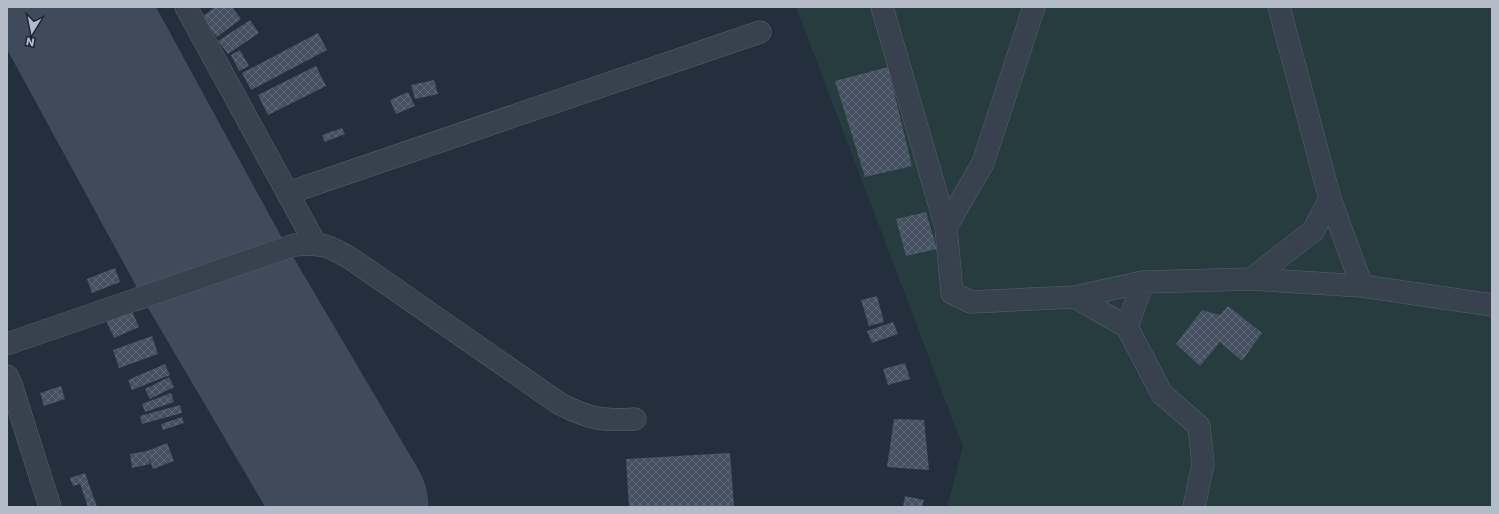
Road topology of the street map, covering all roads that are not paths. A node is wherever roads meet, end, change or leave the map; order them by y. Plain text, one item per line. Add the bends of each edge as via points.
1 (186, 7) edge
2 (882, 7) edge
3 (1034, 7) edge
4 (1279, 7) edge
5 (760, 32) dead end
6 (288, 193) junction
7 (1330, 199) junction
8 (946, 227) junction
9 (315, 243) junction
10 (1251, 279) junction
11 (1143, 282) junction
12 (1362, 286) junction
13 (1075, 297) junction
14 (1492, 305) edge
15 (1127, 327) junction
16 (7, 344) edge
17 (8, 382) edge
18 (635, 419) dead end
19 (50, 507) edge
20 (1194, 507) edge

1 - 6 street
2 - 8 street
3 - 8 street via 983,163
4 - 7 street
5 - 6 street
6 - 9 street
7 - 10 street via 1313,231
7 - 12 street
8 - 13 street via 952,293 970,302
9 - 16 street via 294,245
9 - 18 street via 333,248 353,260 560,404 583,415 606,420
10 - 11 street
10 - 12 street
11 - 13 street
11 - 15 street
12 - 14 street
13 - 15 street
15 - 20 street via 1162,394 1198,426 1203,464
17 - 19 street

